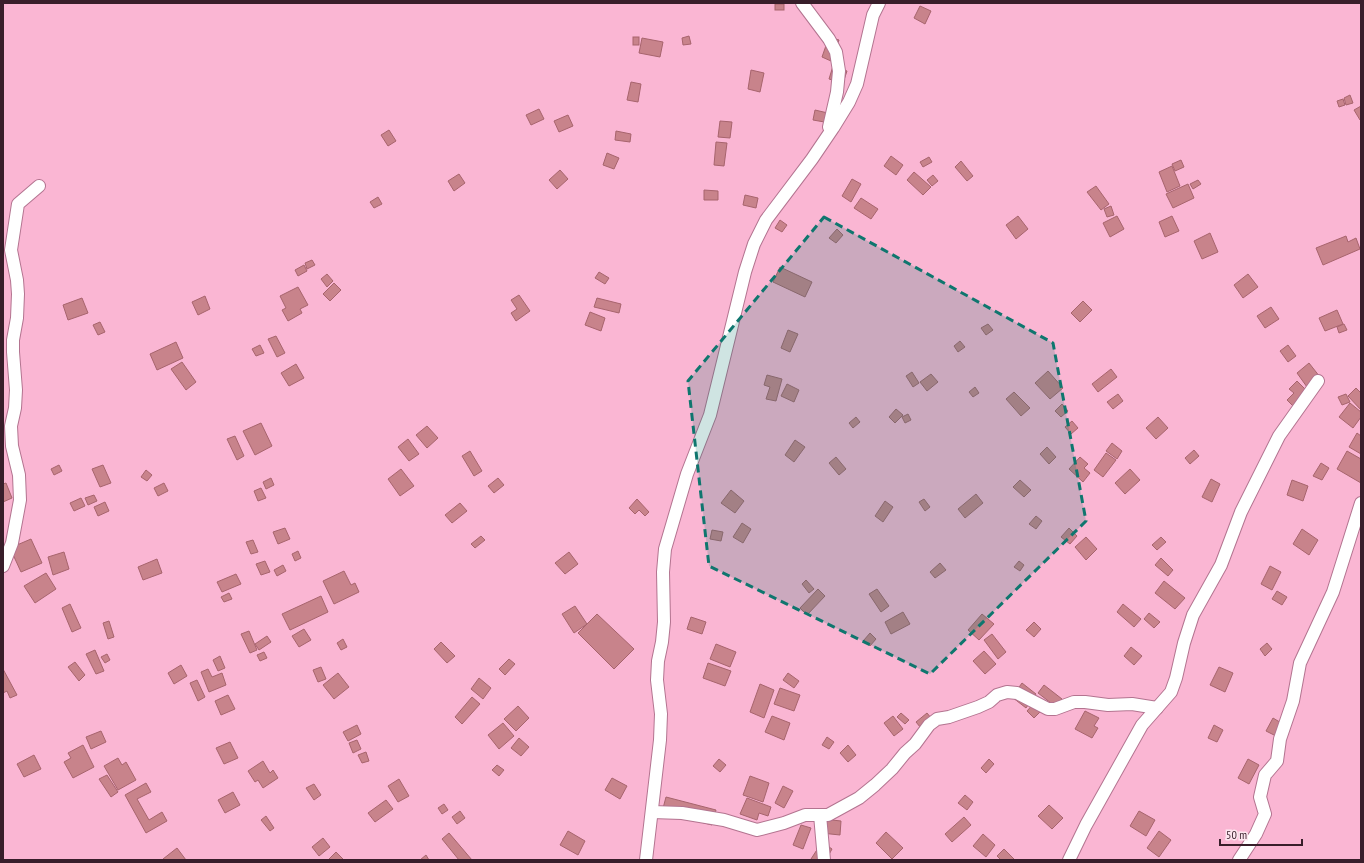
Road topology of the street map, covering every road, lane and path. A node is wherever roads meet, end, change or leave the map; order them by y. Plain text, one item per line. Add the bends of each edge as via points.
1 (802, 3) edge
2 (879, 3) edge
3 (829, 134) junction
4 (39, 186) dead end
5 (1318, 381) dead end
6 (1361, 503) edge
7 (3, 566) edge
8 (1157, 708) junction
9 (652, 812) junction
10 (820, 815) junction
11 (646, 860) edge
12 (824, 860) edge
13 (1069, 860) edge
14 (1239, 860) edge

1 - 3 street via 836,52 839,71 838,92 828,124
2 - 3 street via 873,15 857,84
3 - 9 street via 766,220 754,244 710,415 687,474 665,549 664,622 657,680 661,714 660,740
4 - 7 street via 18,204 11,250 18,294 12,352 16,390 11,426 12,446 19,475 20,500 12,543
5 - 8 street via 1279,436 1241,512 1221,565 1194,615 1176,678 1170,692
6 - 14 street via 1333,592 1300,663 1293,701 1280,739 1277,761 1265,775 1260,797 1265,814 1256,834
8 - 10 street via 1132,704 1074,702 1048,709 1017,693 1002,693 978,707 937,719 875,785 859,798 828,815
8 - 13 street via 1142,725
9 - 10 street via 682,813 724,820 757,830 784,824 805,815
9 - 11 street
10 - 12 street

